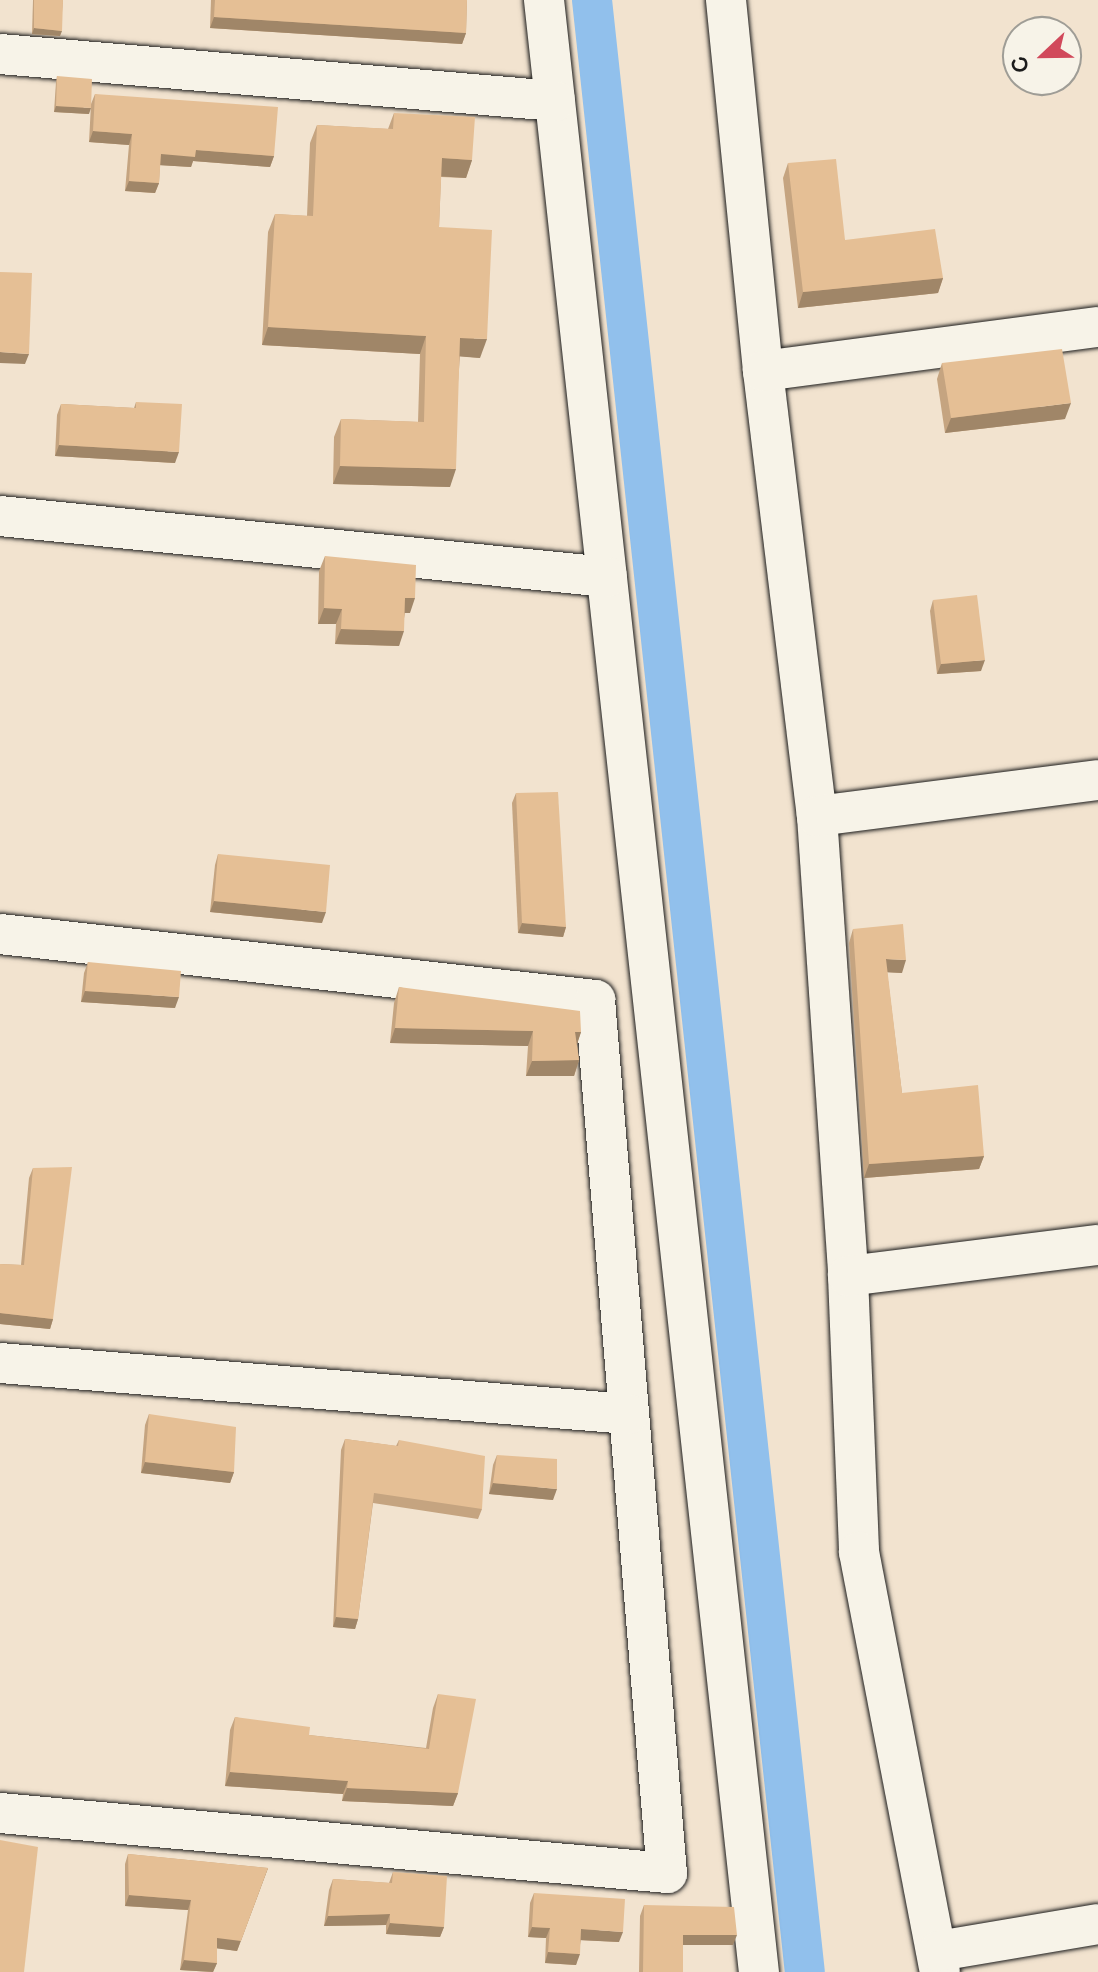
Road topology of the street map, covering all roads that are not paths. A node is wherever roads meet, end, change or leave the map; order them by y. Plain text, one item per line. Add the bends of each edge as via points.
1 (544, 0) edge
2 (726, 0) edge
3 (0, 54) edge
4 (555, 101) junction
5 (1098, 327) edge
6 (763, 371) junction
7 (0, 516) edge
8 (607, 577) junction
9 (1098, 780) edge
10 (817, 816) junction
11 (0, 934) edge
12 (1098, 1245) edge
13 (848, 1276) junction
14 (0, 1363) edge
15 (628, 1414) junction
16 (0, 1813) edge
17 (1098, 1924) edge
18 (939, 1961) edge
19 (759, 1972) edge

1 - 4 street
2 - 6 street
3 - 4 street
4 - 8 street
5 - 6 street
6 - 10 street
7 - 8 street
8 - 19 street
9 - 10 street
10 - 13 street
11 - 15 street via 595,1000
12 - 13 street
13 - 18 street via 859,1552
14 - 15 street
15 - 16 street via 667,1873
17 - 18 street

